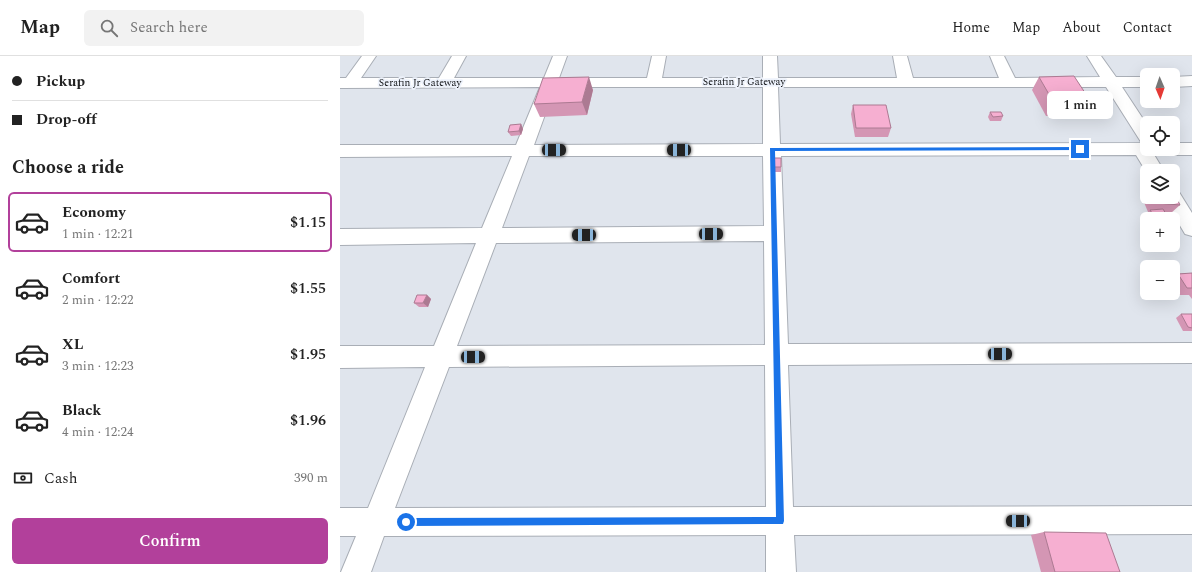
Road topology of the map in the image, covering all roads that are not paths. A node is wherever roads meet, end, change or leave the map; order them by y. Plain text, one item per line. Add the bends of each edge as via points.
1 (370, 56) edge
2 (459, 56) edge
3 (560, 56) edge
4 (659, 56) edge
5 (770, 56) edge
6 (900, 56) edge
7 (997, 56) edge
8 (1094, 56) edge
9 (1192, 81) edge
10 (444, 82) junction
11 (550, 82) junction
12 (654, 82) junction
13 (771, 82) junction
14 (906, 82) junction
15 (1009, 82) junction
16 (1140, 82) edge
17 (1180, 82) edge
18 (345, 83) edge
19 (1110, 83) junction
20 (1140, 136) edge
21 (1140, 145) edge
22 (1180, 149) edge
23 (1192, 149) edge
24 (522, 150) junction
25 (772, 150) junction
26 (340, 151) edge
27 (1176, 204) edge
28 (1192, 229) edge
29 (774, 233) junction
30 (489, 236) junction
31 (340, 237) edge
32 (1192, 353) edge
33 (777, 355) junction
34 (340, 357) edge
35 (441, 357) junction
36 (1192, 520) edge
37 (780, 521) junction
38 (340, 522) edge
39 (375, 522) junction
40 (356, 572) edge
41 (781, 572) edge

1 - 18 street
2 - 10 street
3 - 11 street
4 - 12 street
5 - 13 street
6 - 14 street
7 - 15 street
8 - 19 street
9 - 17 street
10 - 11 street, Serafin Jr Gateway
10 - 18 street, Serafin Jr Gateway
11 - 12 street, Serafin Jr Gateway
11 - 24 street
12 - 13 street, Serafin Jr Gateway
13 - 14 street, Serafin Jr Gateway
13 - 25 street
14 - 15 street, Serafin Jr Gateway
15 - 19 street, Serafin Jr Gateway
16 - 19 street, Serafin Jr Gateway
19 - 20 street
21 - 25 street
22 - 23 street
24 - 25 street
24 - 26 street
24 - 30 street
25 - 29 street
27 - 28 street
29 - 30 street
29 - 33 street
30 - 31 street
30 - 35 street
32 - 33 street
33 - 35 street
33 - 37 street
34 - 35 street
35 - 39 street
36 - 37 street
37 - 39 street
37 - 41 street
38 - 39 street
39 - 40 street

